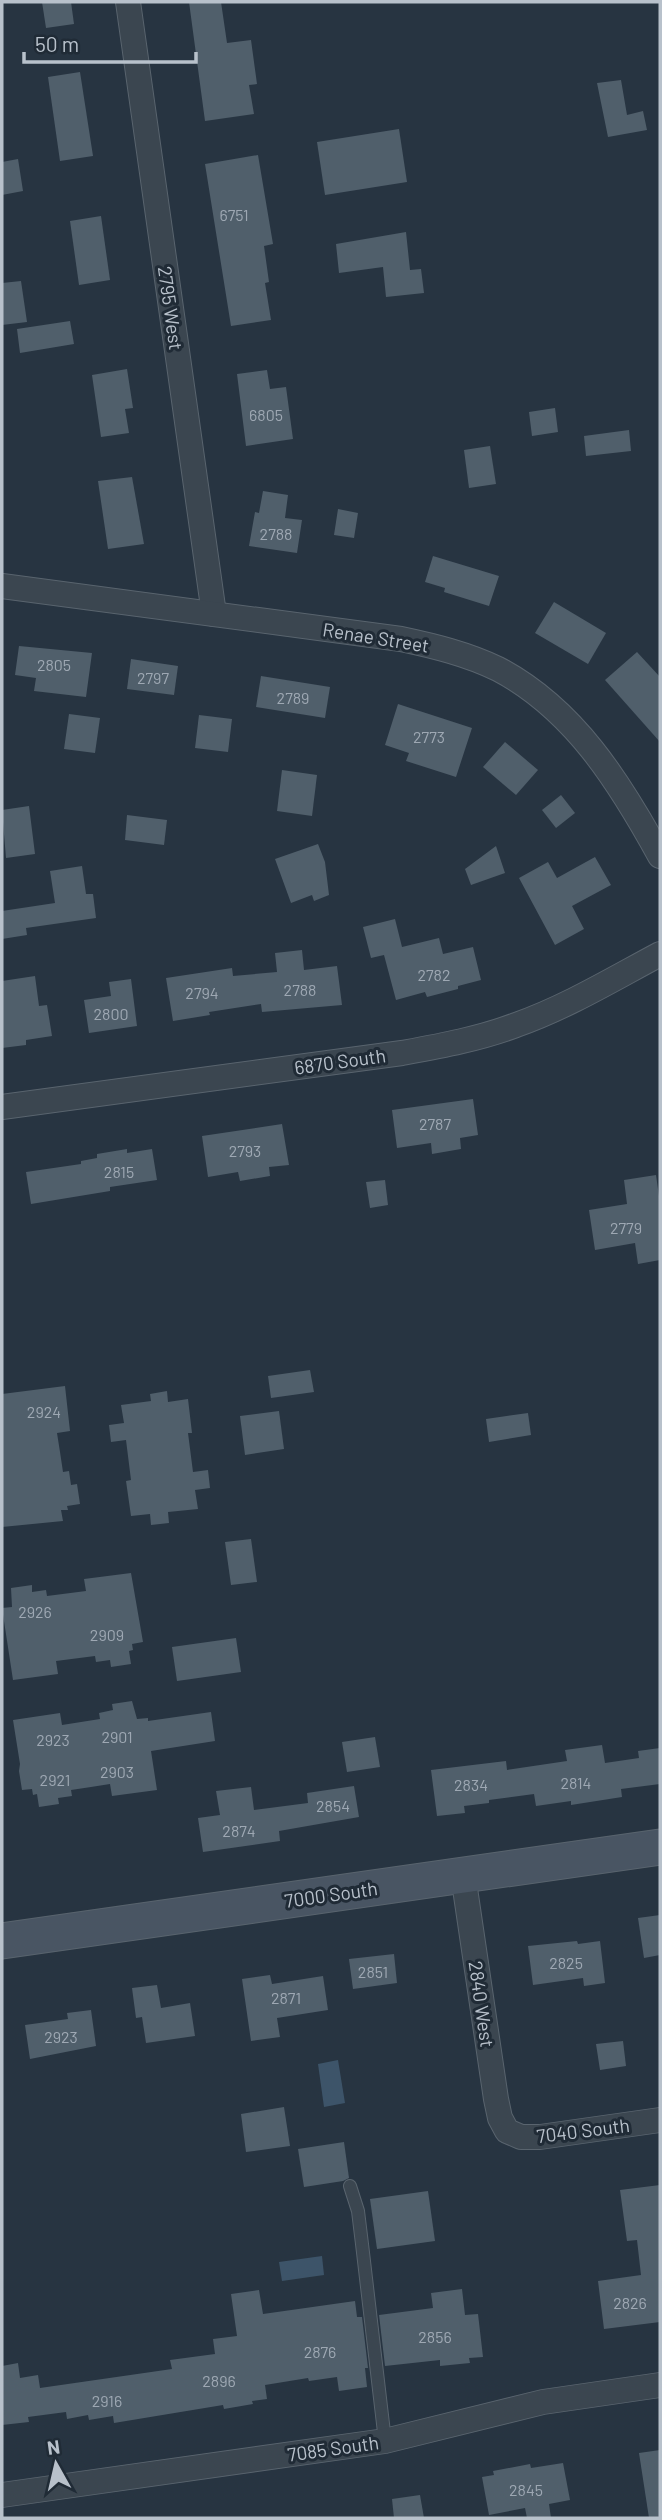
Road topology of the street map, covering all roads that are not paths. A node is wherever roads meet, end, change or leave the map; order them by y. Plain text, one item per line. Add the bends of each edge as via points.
1 (128, 2) edge
2 (2, 586) edge
3 (214, 614) junction
4 (660, 856) edge
5 (660, 954) edge
6 (2, 1107) edge
7 (660, 1847) edge
8 (463, 1875) junction
9 (2, 1941) edge
10 (660, 2120) edge
11 (507, 2132) joint
12 (350, 2186) dead end
13 (660, 2385) edge
14 (385, 2441) junction
15 (2, 2495) edge

1 - 3 street, 2795 West
2 - 3 street, Renae Street
3 - 4 street, Renae Street via 401,639 451,650 498,670 573,726 602,760
5 - 6 street, 6870 South via 556,1009 455,1043
7 - 8 main road, 7000 South
8 - 9 main road, 7000 South
8 - 11 street, 2840 West via 496,2099
10 - 11 street, 7040 South via 540,2137
12 - 14 lane via 358,2211
13 - 14 street, 7085 South via 543,2402
14 - 15 street, 7085 South

